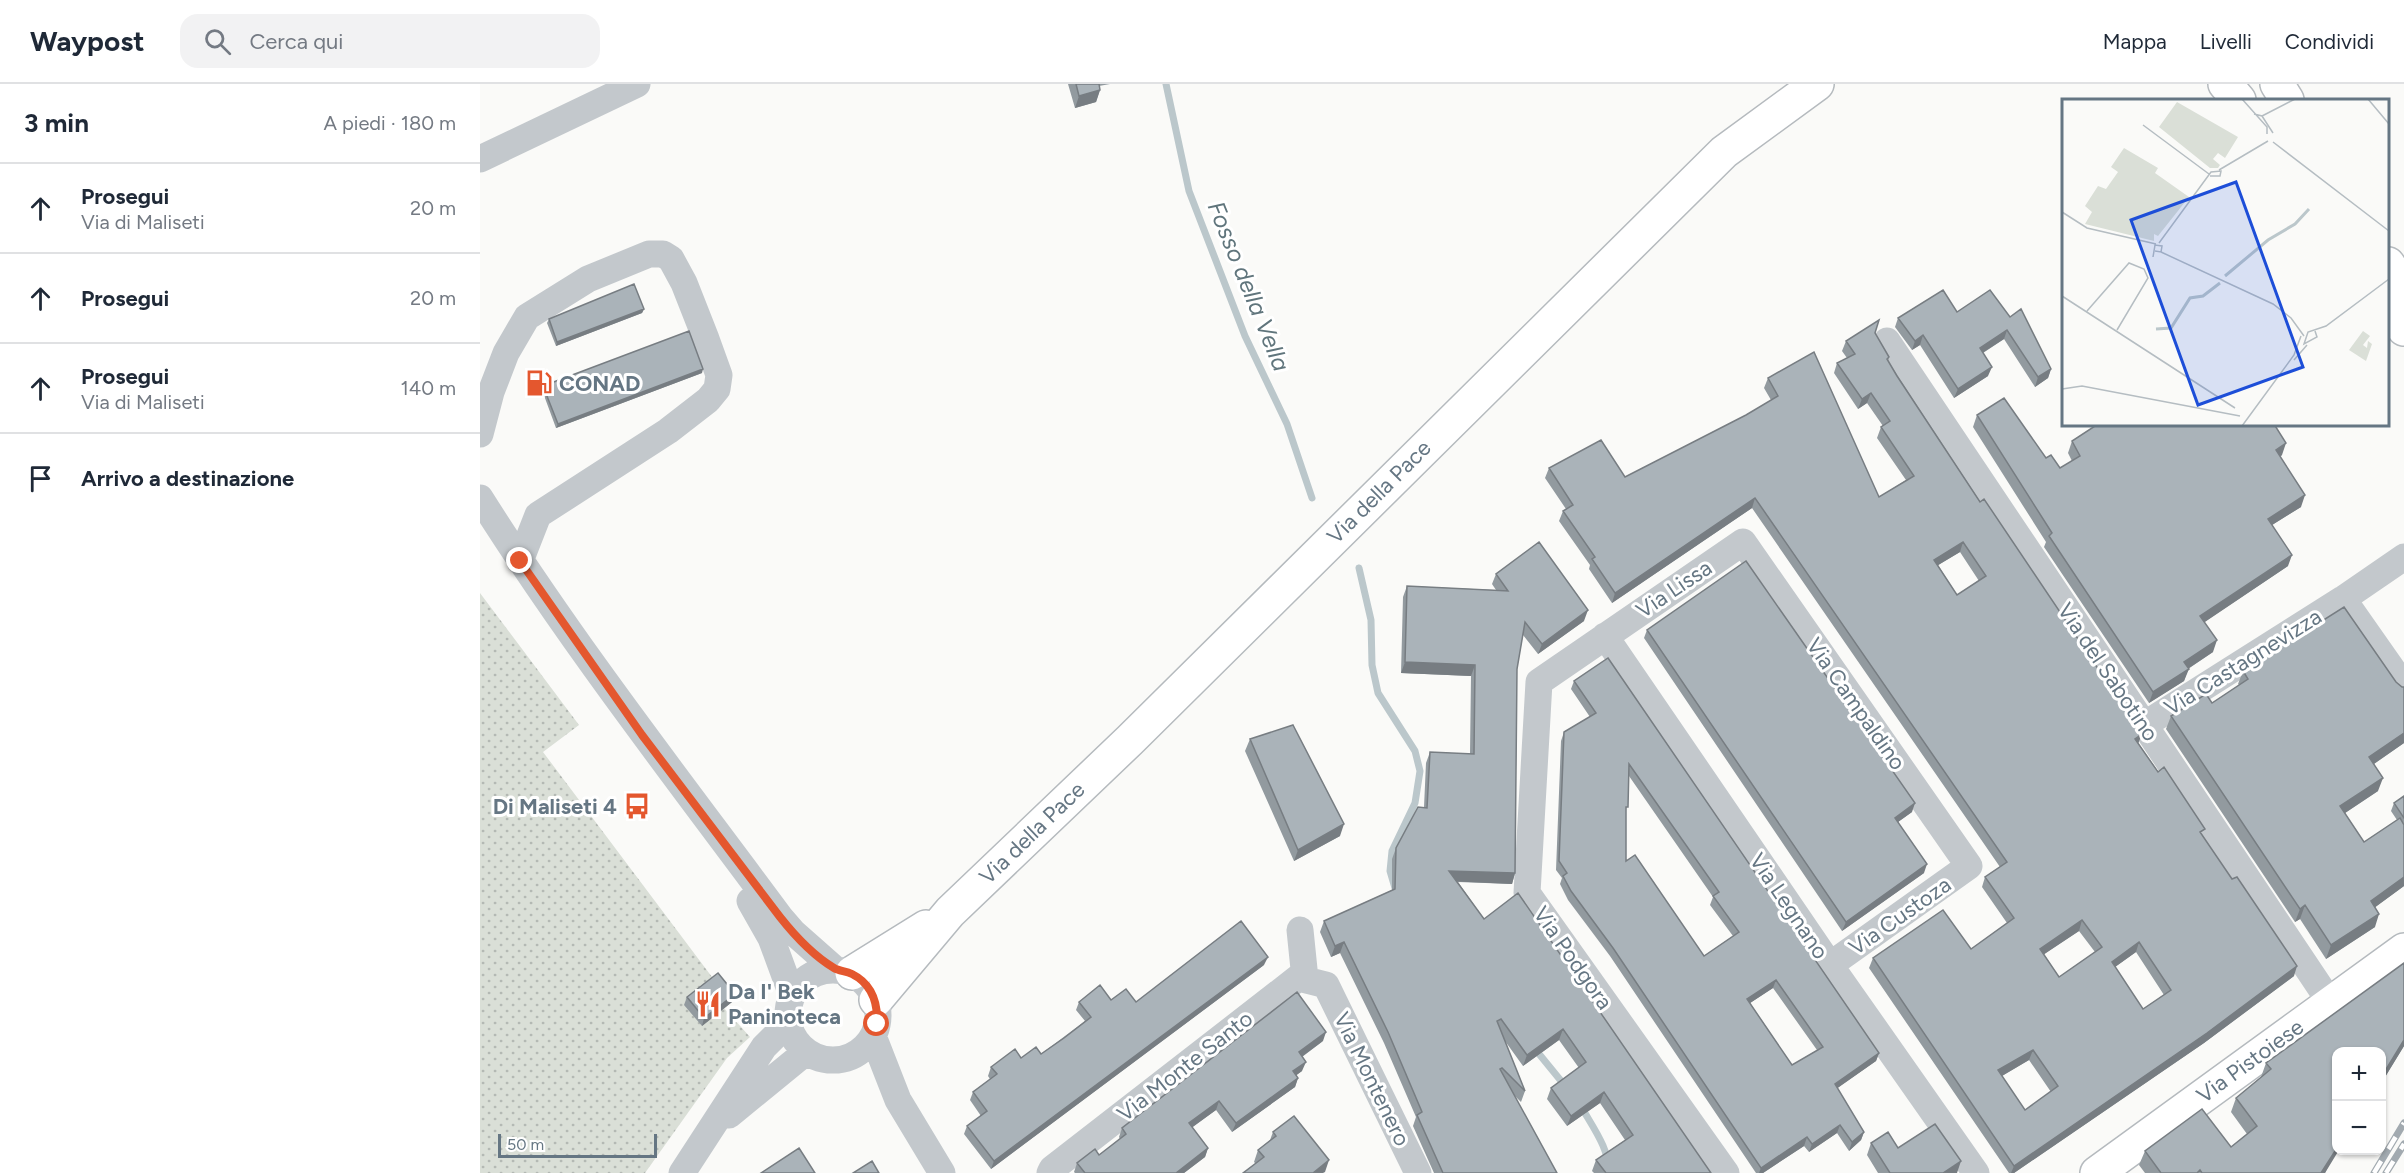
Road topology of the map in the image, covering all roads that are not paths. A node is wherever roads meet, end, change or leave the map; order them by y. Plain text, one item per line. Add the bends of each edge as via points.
1 (637, 84) edge
2 (1817, 84) edge
3 (2224, 84) edge
4 (2247, 84) edge
5 (2277, 84) edge
6 (2238, 99) edge
7 (2254, 99) edge
8 (2286, 99) edge
9 (480, 159) edge
10 (2389, 266) edge
11 (2404, 288) edge
12 (2389, 306) edge
13 (2404, 329) edge
14 (1887, 341) dead end
15 (480, 434) edge
16 (480, 498) edge
17 (480, 533) edge
18 (1743, 542) joint
19 (2404, 557) edge
20 (520, 561) junction
21 (2343, 599) junction
22 (1605, 636) junction
23 (2404, 686) edge
24 (2144, 725) junction
25 (1969, 866) joint
26 (950, 912) junction
27 (1300, 930) dead end
28 (784, 942) junction
29 (2404, 950) edge
30 (1830, 965) junction
31 (844, 972) junction
32 (1316, 982) junction
33 (792, 995) junction
34 (876, 1000) junction
35 (2330, 1002) junction
36 (788, 1023) junction
37 (873, 1036) junction
38 (806, 1052) junction
39 (846, 1058) junction
40 (898, 1100) junction
41 (705, 1135) junction
42 (1412, 1170) edge
43 (682, 1173) edge
44 (942, 1173) edge
45 (1050, 1173) edge
46 (1726, 1173) edge
47 (1976, 1173) edge
48 (2097, 1173) edge

1 - 9 street
2 - 26 main road, Via della Pace via 1724,152 1130,740
3 - 6 main road
4 - 7 main road
5 - 8 main road
10 - 11 main road
12 - 13 main road
14 - 24 street, Via del Sabotino
15 - 20 street via 491,392 527,317 588,279 649,254 663,254 671,259 719,375 717,389 668,431 538,515
16 - 20 street
17 - 28 street via 614,725
18 - 22 street, Via Lissa
18 - 25 street, Via Campaldino
19 - 21 street, Via Castagnevizza
20 - 28 street
21 - 23 street
21 - 24 street, Via Castagnevizza
22 - 30 street, Via Legnano
22 - 46 street, Via Podgora via 1539,682 1527,893
24 - 35 street, Via del Sabotino
25 - 30 street, Via Custoza
26 - 31 main road
26 - 34 main road
27 - 32 street
28 - 31 street
28 - 33 street
29 - 35 main road, Via Pistoiese
30 - 47 street, Via Legnano
31 - 33 street via 823,971 810,976
31 - 34 street via 870,989
32 - 42 street, Via Montenero
32 - 45 street, Via Monte Santo via 1298,978
33 - 36 street
34 - 37 street
35 - 48 main road, Via Pistoiese
36 - 38 street via 791,1034
36 - 41 street via 764,1047
37 - 39 street via 857,1053
37 - 40 street
38 - 39 street via 818,1058
38 - 41 street
39 - 40 street
40 - 44 street
41 - 43 street

